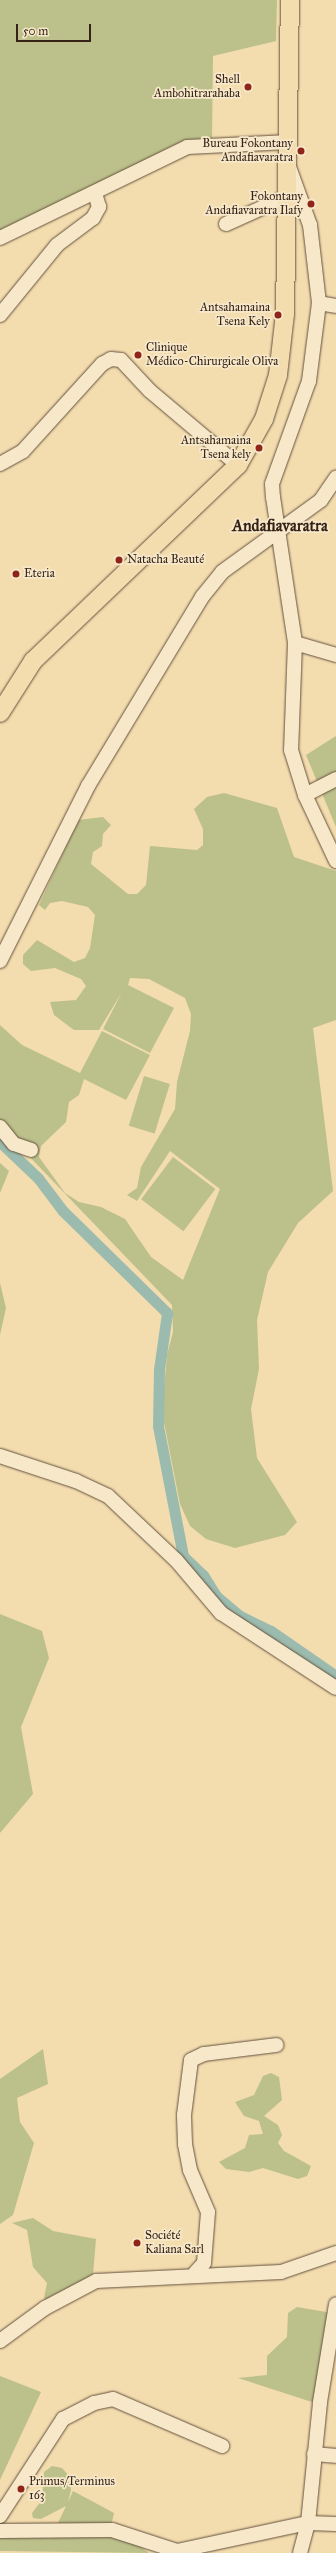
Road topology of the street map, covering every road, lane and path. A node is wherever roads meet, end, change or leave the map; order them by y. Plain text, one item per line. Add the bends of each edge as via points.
1 (290, 0) edge
2 (289, 142) junction
3 (289, 167) junction
4 (96, 193) junction
5 (288, 196) junction
6 (226, 224) dead end
7 (0, 238) edge
8 (319, 303) junction
9 (336, 306) edge
10 (0, 315) edge
11 (0, 464) edge
12 (238, 465) junction
13 (336, 480) edge
14 (280, 531) junction
15 (295, 643) junction
16 (336, 655) edge
17 (0, 713) edge
18 (336, 779) edge
19 (305, 794) junction
20 (336, 861) edge
21 (0, 961) edge
22 (0, 1127) edge
23 (31, 1150) dead end
24 (0, 1456) edge
25 (336, 1688) edge
26 (276, 2045) dead end
27 (336, 2253) edge
28 (195, 2274) junction
29 (336, 2304) edge
30 (0, 2341) edge
31 (222, 2446) dead end
32 (314, 2454) junction
33 (336, 2456) edge
34 (0, 2516) edge
35 (308, 2523) junction
36 (336, 2524) edge
37 (0, 2531) edge
38 (176, 2552) edge
39 (300, 2553) edge

1 - 2 main road
2 - 3 main road
2 - 4 street via 187,147
3 - 5 main road
3 - 8 street via 310,225
4 - 7 street
4 - 10 street via 99,207 93,218 57,246
5 - 6 street
5 - 12 main road via 285,314 278,375 264,419
8 - 9 street
8 - 14 street via 309,381 272,484
11 - 12 street via 23,451 102,364 111,359 121,360 150,391
12 - 17 main road via 33,661
13 - 14 street via 321,500
14 - 15 street
14 - 21 street via 222,572 202,597 88,786
15 - 16 street
15 - 19 street via 291,750
18 - 19 street
19 - 20 street
22 - 23 street via 14,1144
24 - 25 street via 76,1481 108,1496 164,1548 221,1613
26 - 28 street via 204,2054 191,2060 184,2115 185,2144 190,2170 208,2212 204,2263
27 - 28 street via 281,2272
28 - 30 street via 96,2281 45,2308
29 - 32 street
31 - 34 street via 114,2400 94,2403 63,2419
32 - 33 street
32 - 35 street
35 - 36 street
35 - 38 street
35 - 39 street
37 - 38 street via 112,2530

